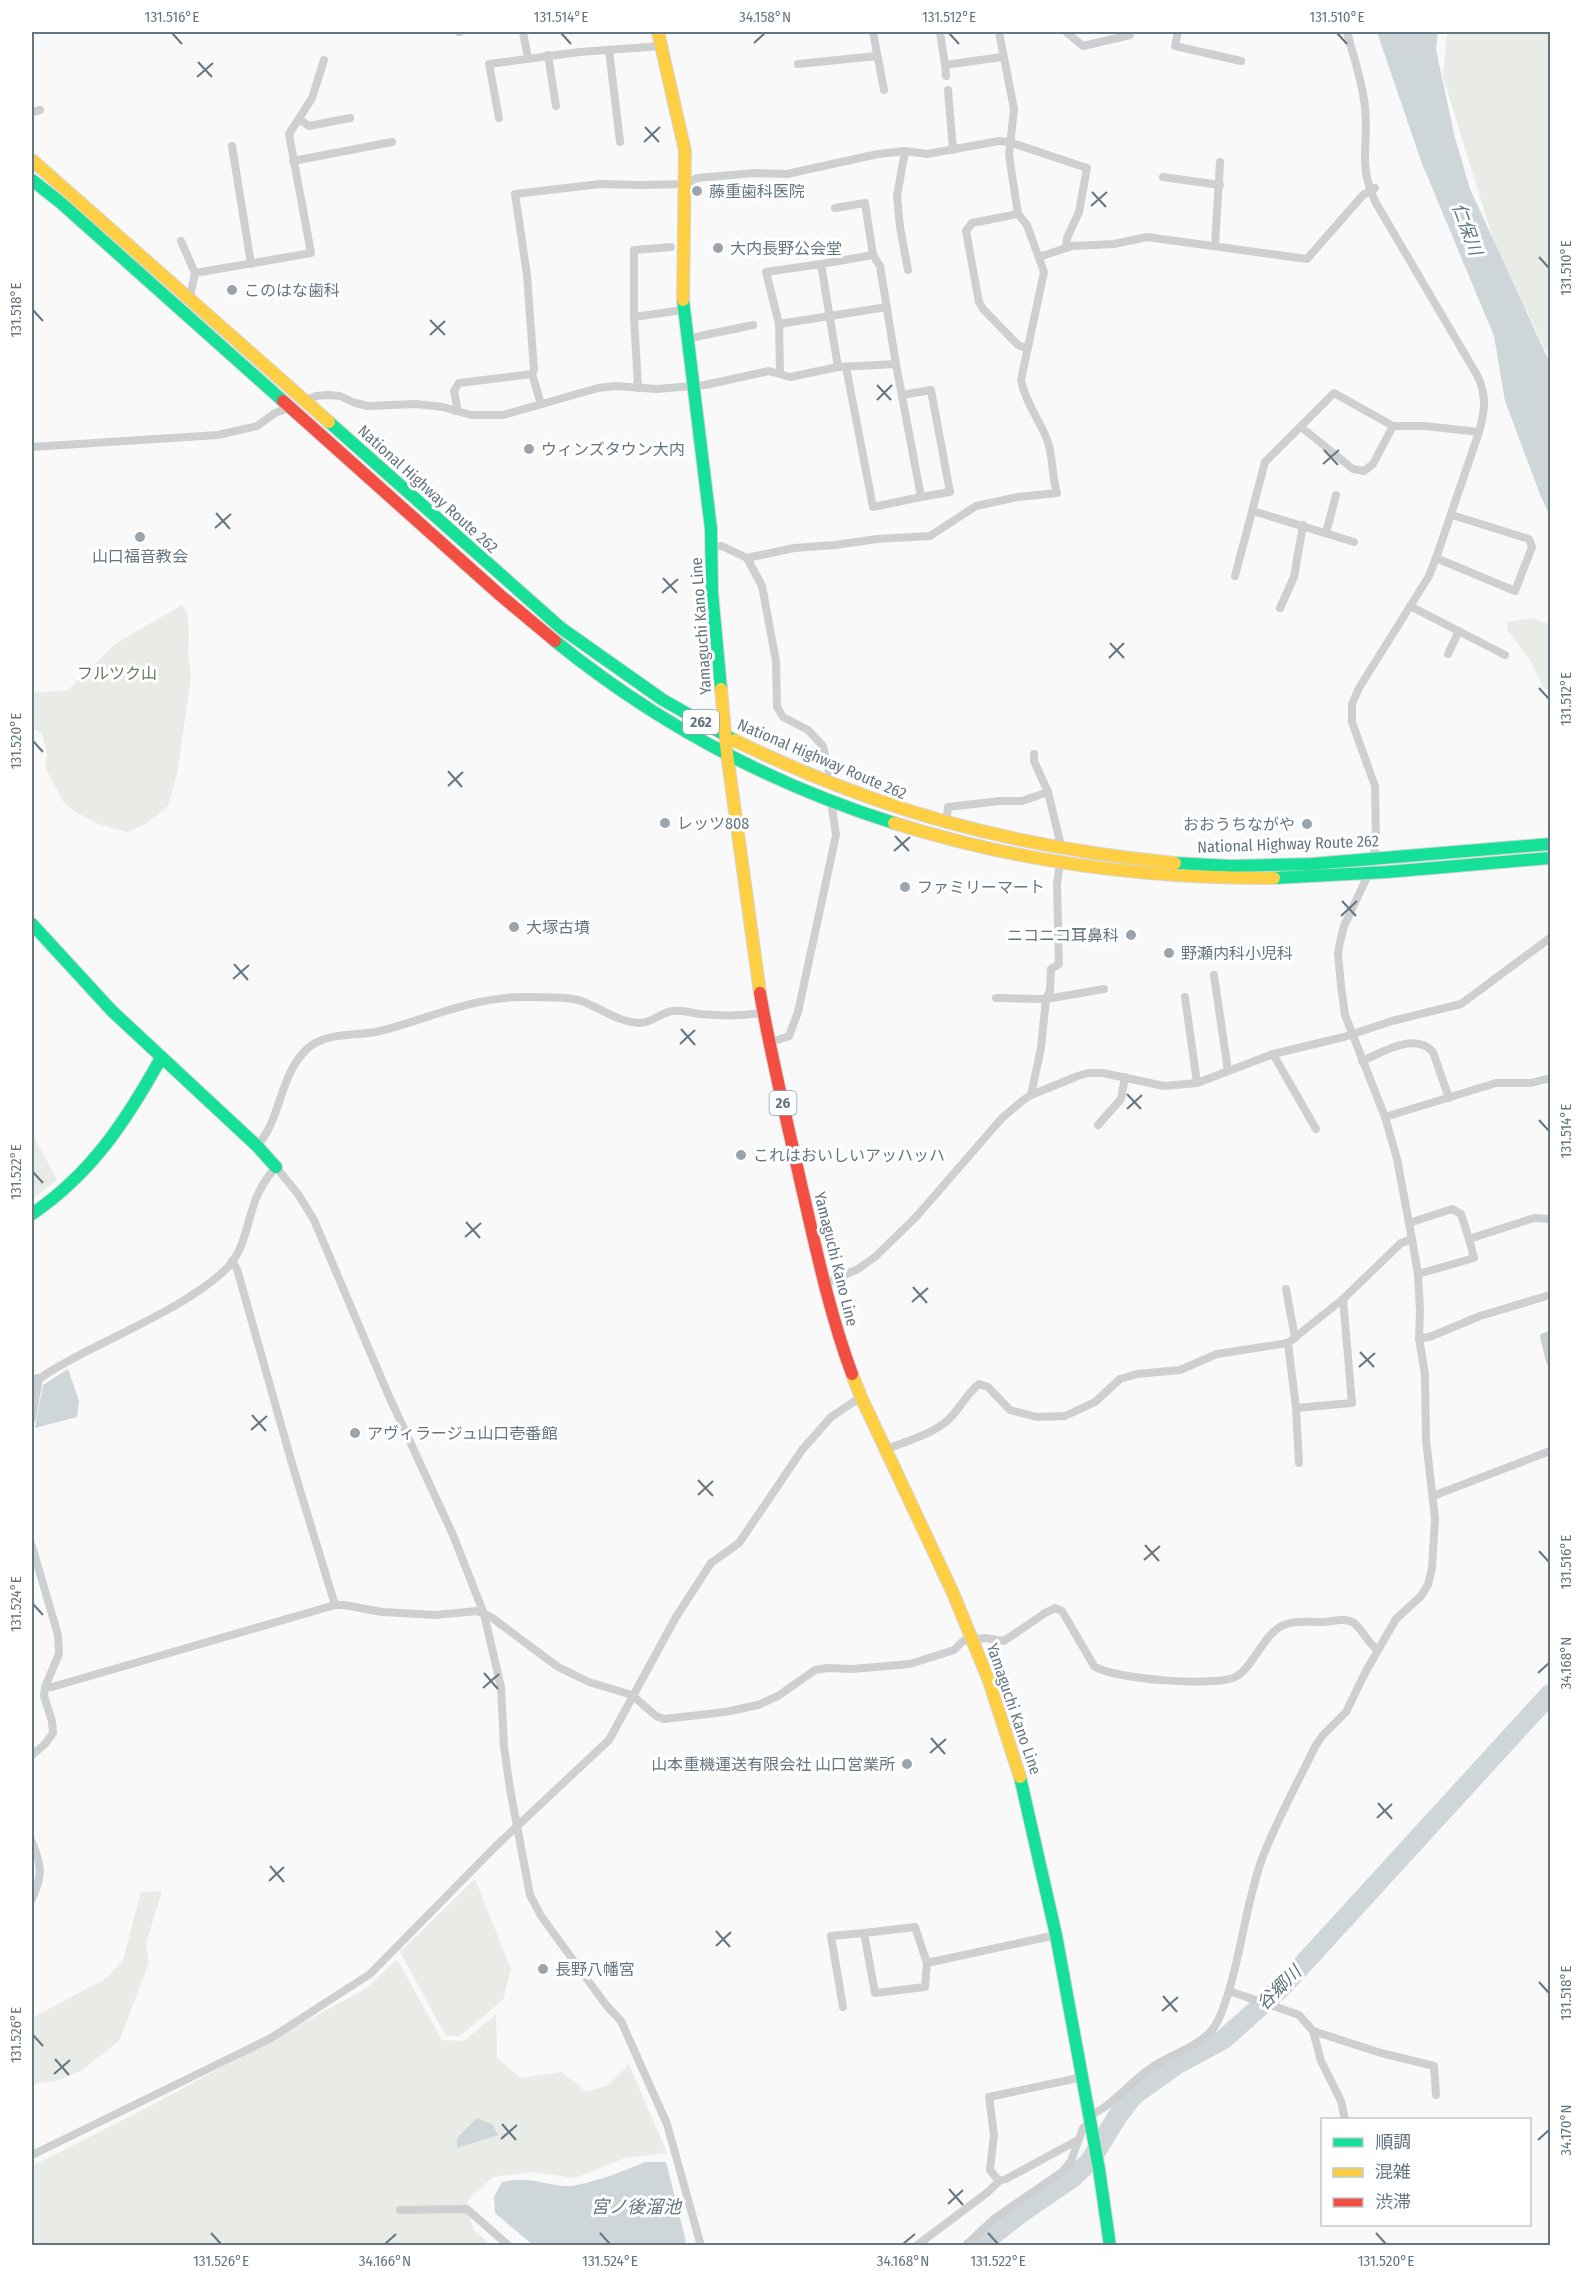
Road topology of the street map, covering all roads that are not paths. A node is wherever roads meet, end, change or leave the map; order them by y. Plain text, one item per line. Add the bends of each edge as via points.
1 (523, 32) edge
2 (658, 32) edge
3 (873, 32) edge
4 (940, 32) edge
5 (999, 32) edge
6 (1066, 32) edge
7 (1178, 32) edge
8 (1347, 32) edge
9 (1130, 35) dead end
10 (661, 46) junction
11 (609, 50) junction
12 (548, 55) junction
13 (877, 56) junction
14 (1002, 57) junction
15 (528, 58) junction
16 (324, 60) dead end
17 (1241, 61) dead end
18 (798, 64) dead end
19 (945, 66) junction
20 (946, 76) dead end
21 (884, 90) dead end
22 (948, 90) dead end
23 (556, 106) dead end
24 (350, 118) dead end
25 (499, 118) dead end
26 (299, 119) junction
27 (392, 142) dead end
28 (620, 142) dead end
29 (1009, 142) junction
30 (232, 146) dead end
31 (953, 150) junction
32 (905, 151) junction
33 (32, 160) edge
34 (293, 161) junction
35 (1220, 162) dead end
36 (1162, 177) dead end
37 (32, 180) edge
38 (685, 184) junction
39 (1220, 185) junction
40 (1372, 189) junction
41 (835, 208) dead end
42 (1018, 214) junction
43 (181, 241) dead end
44 (1215, 246) junction
45 (671, 247) dead end
46 (1066, 248) junction
47 (873, 255) junction
48 (1039, 257) junction
49 (251, 264) junction
50 (821, 264) junction
51 (908, 270) dead end
52 (195, 273) junction
53 (190, 299) junction
54 (887, 307) junction
55 (683, 310) junction
56 (182, 311) junction
57 (829, 315) junction
58 (634, 317) junction
59 (779, 324) junction
60 (753, 325) dead end
61 (686, 339) junction
62 (1026, 348) junction
63 (896, 364) junction
64 (842, 367) junction
65 (780, 374) junction
66 (532, 375) junction
67 (692, 385) junction
68 (638, 388) junction
69 (902, 395) junction
70 (304, 401) junction
71 (542, 404) junction
72 (290, 407) junction
73 (455, 411) junction
74 (1393, 426) junction
75 (1300, 427) junction
76 (1479, 432) junction
77 (32, 447) edge
78 (1336, 495) dead end
79 (921, 497) junction
80 (1253, 511) junction
81 (1452, 515) junction
82 (1304, 525) junction
83 (1326, 533) junction
84 (1354, 542) dead end
85 (711, 547) junction
86 (747, 558) junction
87 (1436, 558) junction
88 (1235, 576) dead end
89 (1410, 606) junction
90 (1280, 608) dead end
91 (1459, 632) junction
92 (1448, 654) dead end
93 (1505, 655) dead end
94 (727, 737) junction
95 (728, 754) junction
96 (1034, 754) dead end
97 (832, 785) junction
98 (1048, 792) junction
99 (831, 801) junction
100 (946, 824) junction
101 (1551, 844) edge
102 (1061, 857) junction
103 (1551, 858) edge
104 (1374, 859) junction
105 (1369, 873) junction
106 (32, 924) edge
107 (1551, 938) edge
108 (1214, 975) dead end
109 (1104, 989) dead end
110 (1185, 997) dead end
111 (996, 998) dead end
112 (1046, 999) junction
113 (764, 1012) junction
114 (1351, 1033) junction
115 (769, 1043) junction
116 (1273, 1054) junction
117 (161, 1058) junction
118 (1362, 1061) junction
119 (1228, 1071) junction
120 (1125, 1077) junction
121 (1551, 1078) edge
122 (1197, 1083) junction
123 (1031, 1095) junction
124 (1449, 1098) junction
125 (1385, 1117) junction
126 (1098, 1125) dead end
127 (1316, 1129) dead end
128 (257, 1146) junction
129 (276, 1167) junction
130 (32, 1214) edge
131 (1551, 1219) edge
132 (1409, 1223) junction
133 (1412, 1239) junction
134 (1469, 1239) junction
135 (232, 1261) junction
136 (1418, 1275) junction
137 (824, 1284) junction
138 (1286, 1289) dead end
139 (1551, 1295) edge
140 (1343, 1299) junction
141 (1551, 1335) edge
142 (1419, 1339) junction
143 (1292, 1341) junction
144 (1551, 1361) edge
145 (34, 1381) edge
146 (861, 1397) junction
147 (1296, 1408) junction
148 (32, 1419) edge
149 (885, 1450) junction
150 (1551, 1451) edge
151 (1299, 1463) dead end
152 (1433, 1496) junction
153 (32, 1546) edge
154 (335, 1605) junction
155 (484, 1614) junction
156 (972, 1639) junction
157 (1378, 1650) junction
158 (45, 1687) junction
159 (632, 1695) junction
160 (32, 1755) edge
161 (516, 1827) junction
162 (32, 1842) edge
163 (32, 1899) edge
164 (864, 1934) junction
165 (1056, 1935) junction
166 (927, 1963) junction
167 (1229, 1991) junction
168 (843, 2007) dead end
169 (1313, 2031) junction
170 (1083, 2077) junction
171 (1436, 2095) dead end
172 (1345, 2118) edge
173 (1091, 2124) junction
174 (1078, 2140) junction
175 (32, 2155) edge
176 (999, 2181) junction
177 (400, 2210) dead end
178 (509, 2246) edge
179 (701, 2246) edge
180 (916, 2246) edge
181 (965, 2246) edge
182 (1110, 2246) edge

1 - 15 street
2 - 10 main road, Yamaguchi Kano Line / 26
3 - 13 street
4 - 19 street
5 - 14 street
6 - 9 street via 1083,46
7 - 17 street via 1175,46
8 - 40 street via 1365,104 1363,165
10 - 11 street
10 - 38 main road, Yamaguchi Kano Line / 26 via 684,151
11 - 12 street
11 - 28 street
12 - 15 street
12 - 23 street
13 - 18 street
13 - 21 street
14 - 19 street
14 - 29 street via 1014,109
15 - 25 street via 489,64
16 - 26 street via 312,98
19 - 20 street
22 - 31 street
24 - 26 street via 309,126
26 - 34 street via 289,134
27 - 34 street
29 - 31 street
29 - 42 street
29 - 46 street via 1086,168 1079,212 1066,238
30 - 49 street
31 - 32 street via 927,154
32 - 38 street via 787,174 697,178
32 - 51 street via 897,196
33 - 53 main road, National Highway Route 262 / 262
34 - 49 street via 310,253
35 - 39 street
36 - 39 street
37 - 56 main road, National Highway Route 262 / 262
38 - 55 main road, Yamaguchi Kano Line / 26
38 - 66 street via 600,183 515,194 527,275
39 - 44 street
40 - 44 street via 1307,259
40 - 76 street via 1483,387 1485,413
41 - 47 street via 865,203
42 - 48 street via 1027,225
42 - 62 street via 972,223 966,231 979,302 1018,345
43 - 52 street
44 - 46 street via 1147,237
45 - 58 street via 634,250
46 - 48 street
47 - 50 street
47 - 54 street via 880,266
48 - 62 street via 1044,272
49 - 52 street
50 - 57 street
50 - 59 street via 766,272
52 - 53 street
53 - 56 street
53 - 70 main road, National Highway Route 262 / 262
54 - 57 street
54 - 63 street
55 - 58 street
55 - 61 main road, Yamaguchi Kano Line / 26
56 - 72 main road, National Highway Route 262 / 262
57 - 59 street
57 - 64 street
58 - 68 street
59 - 65 street
60 - 61 street
61 - 67 main road, Yamaguchi Kano Line / 26
62 - 86 street via 1023,392 1047,439 1057,493 976,506 930,537 794,548
63 - 64 street
63 - 69 street
64 - 65 street via 790,377
64 - 79 street via 873,507
65 - 67 street via 769,371
66 - 71 street
66 - 73 street via 459,383 454,391
67 - 68 street
67 - 85 main road, Yamaguchi Kano Line / 26
68 - 71 street via 598,388
69 - 79 street
69 - 79 street via 931,390 950,492
70 - 72 street
70 - 73 street via 328,395 368,406 416,404
70 - 94 main road, National Highway Route 262 / 262 via 561,628
71 - 73 street via 503,415
72 - 77 street via 257,426 218,435
72 - 95 main road, National Highway Route 262 / 262 via 550,637 640,704
74 - 75 street via 1334,393
74 - 75 street via 1373,464 1364,471 1353,470
74 - 76 street
75 - 80 street via 1265,462
76 - 81 street
78 - 83 street
80 - 82 street
80 - 88 street
81 - 87 street
81 - 87 street via 1529,539 1532,547 1515,591
82 - 83 street
82 - 90 street via 1294,577
83 - 84 street
85 - 86 street via 722,546
85 - 94 main road, Yamaguchi Kano Line / 26
86 - 97 street via 762,586 776,661 777,707 783,717 808,730 824,746
87 - 89 street
89 - 91 street
89 - 104 street via 1353,704 1356,738 1374,786
91 - 92 street
91 - 93 street
94 - 95 main road, Yamaguchi Kano Line / 26
94 - 97 main road, National Highway Route 262 / 262
95 - 99 main road, National Highway Route 262 / 262
95 - 113 main road, Yamaguchi Kano Line / 26
96 - 98 street
97 - 100 main road, National Highway Route 262 / 262
98 - 100 street via 1022,801 948,807
98 - 102 street
99 - 102 main road, National Highway Route 262 / 262 via 946,838
99 - 115 street via 836,835 798,1012 789,1036
100 - 102 main road, National Highway Route 262 / 262
101 - 104 main road, National Highway Route 262 / 262
102 - 104 main road, National Highway Route 262 / 262 via 1230,866
102 - 105 main road, National Highway Route 262 / 262 via 1117,872 1216,878
102 - 112 street via 1057,884 1059,964 1051,969
103 - 105 main road, National Highway Route 262 / 262
104 - 105 street
105 - 114 street via 1344,926 1338,954
106 - 117 main road
107 - 114 street via 1461,1004
108 - 119 street
109 - 112 street
110 - 122 street
111 - 112 street
112 - 123 street
113 - 115 main road, Yamaguchi Kano Line / 26
113 - 128 street via 727,1016 675,1010 639,1023 582,1001 504,998 466,1003 364,1034 332,1036 307,1049 296,1062 274,1119
114 - 116 street
114 - 118 street
115 - 137 main road, Yamaguchi Kano Line / 26
116 - 119 street
116 - 127 street
117 - 128 main road
117 - 130 main road via 103,1150
118 - 124 street via 1397,1046 1418,1043 1428,1047
118 - 125 street
119 - 122 street
120 - 122 street via 1164,1086
120 - 123 street via 1088,1073
120 - 126 street via 1121,1099
121 - 124 street via 1531,1083 1496,1083
123 - 137 street via 1002,1118 916,1217 875,1257
124 - 125 street
125 - 132 street
128 - 129 main road
129 - 135 street via 255,1199
129 - 155 street via 314,1220
131 - 134 street via 1534,1218
132 - 133 street
132 - 134 street via 1452,1209 1461,1214
133 - 136 street
133 - 140 street via 1401,1243
134 - 136 street via 1474,1258
135 - 145 street via 188,1296
135 - 154 street
136 - 142 street
137 - 146 main road, Yamaguchi Kano Line / 26 via 838,1338
138 - 143 street
139 - 142 street
140 - 143 street
140 - 147 street via 1352,1403
141 - 144 street via 1544,1337
142 - 152 street
143 - 147 street
143 - 149 street via 1217,1354 1180,1370 1120,1379 1095,1402 1065,1416 1037,1417 1010,1410 988,1387 979,1384 950,1418 935,1429
145 - 148 street
146 - 149 main road, Yamaguchi Kano Line / 26
146 - 159 street via 831,1417 802,1450 740,1543 711,1563
147 - 151 street
149 - 156 main road, Yamaguchi Kano Line / 26
150 - 152 street
152 - 157 street via 1435,1519 1428,1585 1396,1619
153 - 158 street via 58,1635 59,1654
154 - 155 street via 435,1616 477,1611
154 - 158 street
155 - 159 street via 558,1667 589,1682
155 - 161 street via 501,1687 504,1747
156 - 157 street via 1004,1641 1055,1608 1062,1611 1099,1670 1194,1683 1234,1678 1243,1672 1270,1633 1304,1620 1347,1620
156 - 159 street via 954,1650 910,1664 815,1670 778,1696 725,1712 664,1719
156 - 165 main road, Yamaguchi Kano Line / 26 via 1024,1790
157 - 167 street via 1347,1712 1316,1745 1263,1857
158 - 160 street via 44,1700 53,1733
159 - 161 street via 609,1740
161 - 175 street via 370,1974 272,2038
161 - 179 street via 530,1894 541,1916 621,2021 635,2051 667,2124
162 - 163 street via 41,1863
164 - 166 street via 915,1927
164 - 166 street via 875,1993 926,1987
164 - 168 street via 831,1936
165 - 166 street
165 - 170 main road, Yamaguchi Kano Line / 26
167 - 169 street via 1299,2015
167 - 173 street via 1212,2031 1129,2085
169 - 171 street via 1434,2066
169 - 172 street
170 - 173 main road, Yamaguchi Kano Line / 26
170 - 176 street via 989,2097 994,2134 989,2164
173 - 174 street via 1083,2128
173 - 182 main road, Yamaguchi Kano Line / 26
174 - 176 street
174 - 181 street via 1071,2161 1062,2172 995,2218
176 - 180 street
177 - 178 street via 467,2209

